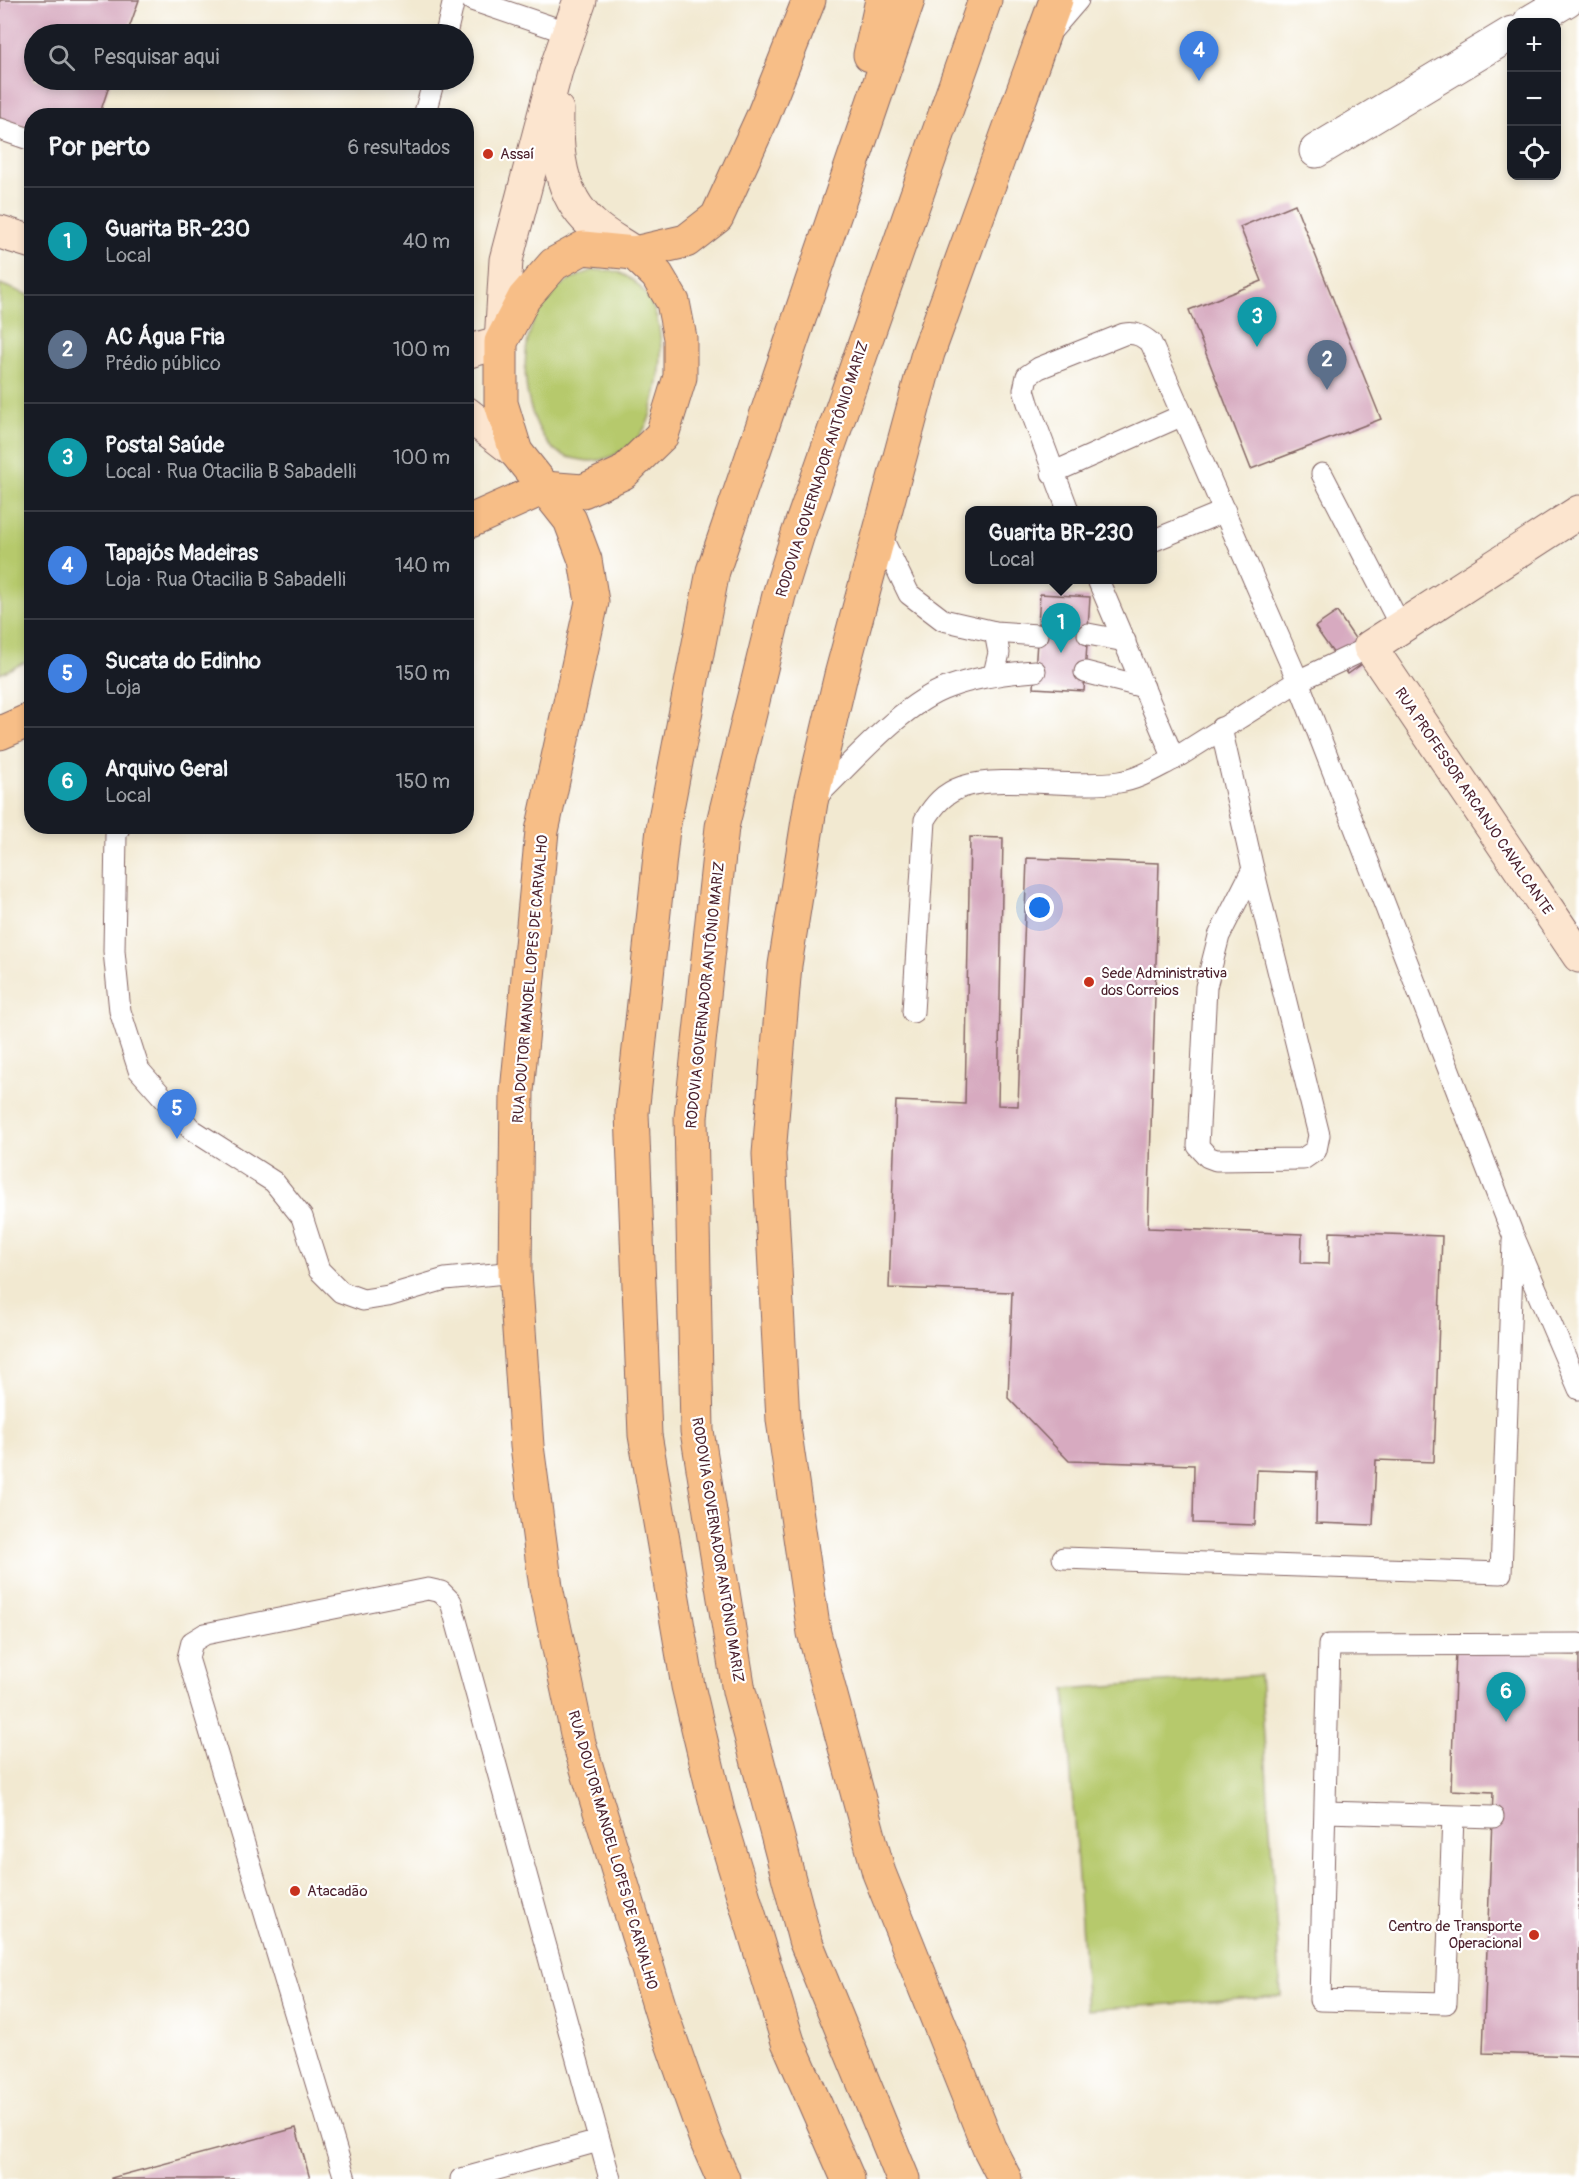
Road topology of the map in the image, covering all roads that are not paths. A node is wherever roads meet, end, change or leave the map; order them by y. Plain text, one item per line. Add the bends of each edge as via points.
1 (454, 0) edge
2 (472, 0) edge
3 (580, 0) edge
4 (809, 0) edge
5 (882, 0) edge
6 (908, 0) edge
7 (985, 0) edge
8 (1001, 0) edge
9 (1056, 0) edge
10 (1078, 0) edge
11 (1567, 0) edge
12 (1537, 18) edge
13 (448, 24) edge
14 (569, 33) junction
15 (1507, 36) edge
16 (1041, 43) junction
17 (557, 66) junction
18 (431, 90) edge
19 (426, 108) edge
20 (0, 129) edge
21 (24, 137) edge
22 (1316, 151) dead end
23 (930, 155) junction
24 (844, 184) junction
25 (0, 232) edge
26 (24, 240) edge
27 (634, 253) junction
28 (501, 342) junction
29 (474, 350) edge
30 (1183, 416) junction
31 (474, 419) edge
32 (516, 452) junction
33 (1052, 473) junction
34 (1322, 474) dead end
35 (544, 488) junction
36 (1066, 506) edge
37 (1225, 511) junction
38 (1579, 512) edge
39 (474, 519) edge
40 (880, 534) junction
41 (1157, 540) edge
42 (1100, 584) edge
43 (1401, 627) junction
44 (995, 632) junction
45 (1088, 634) dead end
46 (1037, 635) dead end
47 (1125, 641) junction
48 (1370, 647) junction
49 (1035, 671) dead end
50 (1085, 672) dead end
51 (994, 674) junction
52 (1298, 681) junction
53 (1144, 687) junction
54 (24, 722) edge
55 (1221, 728) junction
56 (0, 733) edge
57 (1174, 759) junction
58 (811, 802) junction
59 (116, 834) edge
60 (1253, 869) junction
61 (1579, 956) edge
62 (913, 1012) dead end
63 (1513, 1235) junction
64 (515, 1272) junction
65 (1579, 1389) edge
66 (1063, 1558) dead end
67 (1579, 1644) edge
68 (1326, 1812) junction
69 (1453, 1817) junction
70 (1493, 1817) dead end
71 (599, 2141) junction
72 (345, 2179) edge
73 (461, 2179) edge
74 (610, 2179) edge
75 (723, 2179) edge
76 (848, 2179) edge
77 (903, 2179) edge
78 (1005, 2179) edge

1 - 13 lane
2 - 14 lane
3 - 14 street
4 - 27 main road via 717,217 686,241
5 - 24 main road
6 - 24 main road
7 - 23 main road, RODOVIA GOVERNADOR ANTÔNIO MARIZ
8 - 23 main road
9 - 16 main road
10 - 16 lane
11 - 12 street
14 - 17 street
15 - 22 street
16 - 40 main road via 928,353
17 - 27 street via 556,136 560,171 572,202 591,224
17 - 28 street via 506,260
18 - 19 lane
20 - 21 lane
23 - 77 main road, RODOVIA GOVERNADOR ANTÔNIO MARIZ via 779,595 722,827 691,1117 697,1431 739,1691 805,1940
24 - 76 main road via 713,571 663,829 632,1113 645,1435 688,1686 719,1816 788,2042
25 - 26 street
27 - 28 main road via 583,248 554,264 524,298
27 - 35 main road via 657,274 674,302 680,338 680,377 662,435 622,473 583,491
28 - 29 street
28 - 32 main road via 501,403
30 - 33 lane
30 - 33 lane via 1151,344 1134,333 1039,368 1028,376 1024,390
30 - 37 lane
31 - 32 street
32 - 35 main road
33 - 36 lane
34 - 43 lane
35 - 39 main road
35 - 64 main road, RUA DOUTOR MANOEL LOPES DE CARVALHO via 570,520 585,560 592,602 542,831 517,1092
37 - 41 lane
37 - 52 lane
38 - 43 street
40 - 44 lane via 909,594 943,620
40 - 58 main road
42 - 47 lane
43 - 48 street
44 - 46 lane
44 - 51 lane via 999,653
45 - 47 lane
47 - 53 lane
48 - 52 lane
48 - 61 street, RUA PROFESSOR ARCANJO CAVALCANTE
49 - 51 lane
50 - 53 lane
51 - 58 lane via 947,687 908,710
52 - 55 lane
52 - 63 lane
53 - 57 lane
54 - 56 main road
55 - 57 lane
55 - 60 lane
57 - 62 lane via 1144,775 1119,782 993,783 963,787 935,803 925,820
58 - 78 main road via 785,965 769,1154 783,1420 814,1633 879,1873
59 - 64 lane via 114,951 120,1011 139,1070 190,1130 274,1182 302,1216 319,1270 341,1292 363,1300 445,1280
60 - 60 lane via 1219,936 1206,987 1198,1146 1216,1160 1303,1159 1316,1150 1319,1135
63 - 65 lane
63 - 66 lane via 1501,1573
64 - 75 main road, RUA DOUTOR MANOEL LOPES DE CARVALHO via 527,1446 544,1575 579,1743 662,2015
67 - 68 lane via 1329,1645
68 - 69 lane
68 - 69 lane via 1320,2000 1446,2003
69 - 70 lane
71 - 72 lane via 451,1602 441,1592 428,1589 205,1634 192,1642 188,1658
71 - 73 lane
71 - 74 lane

